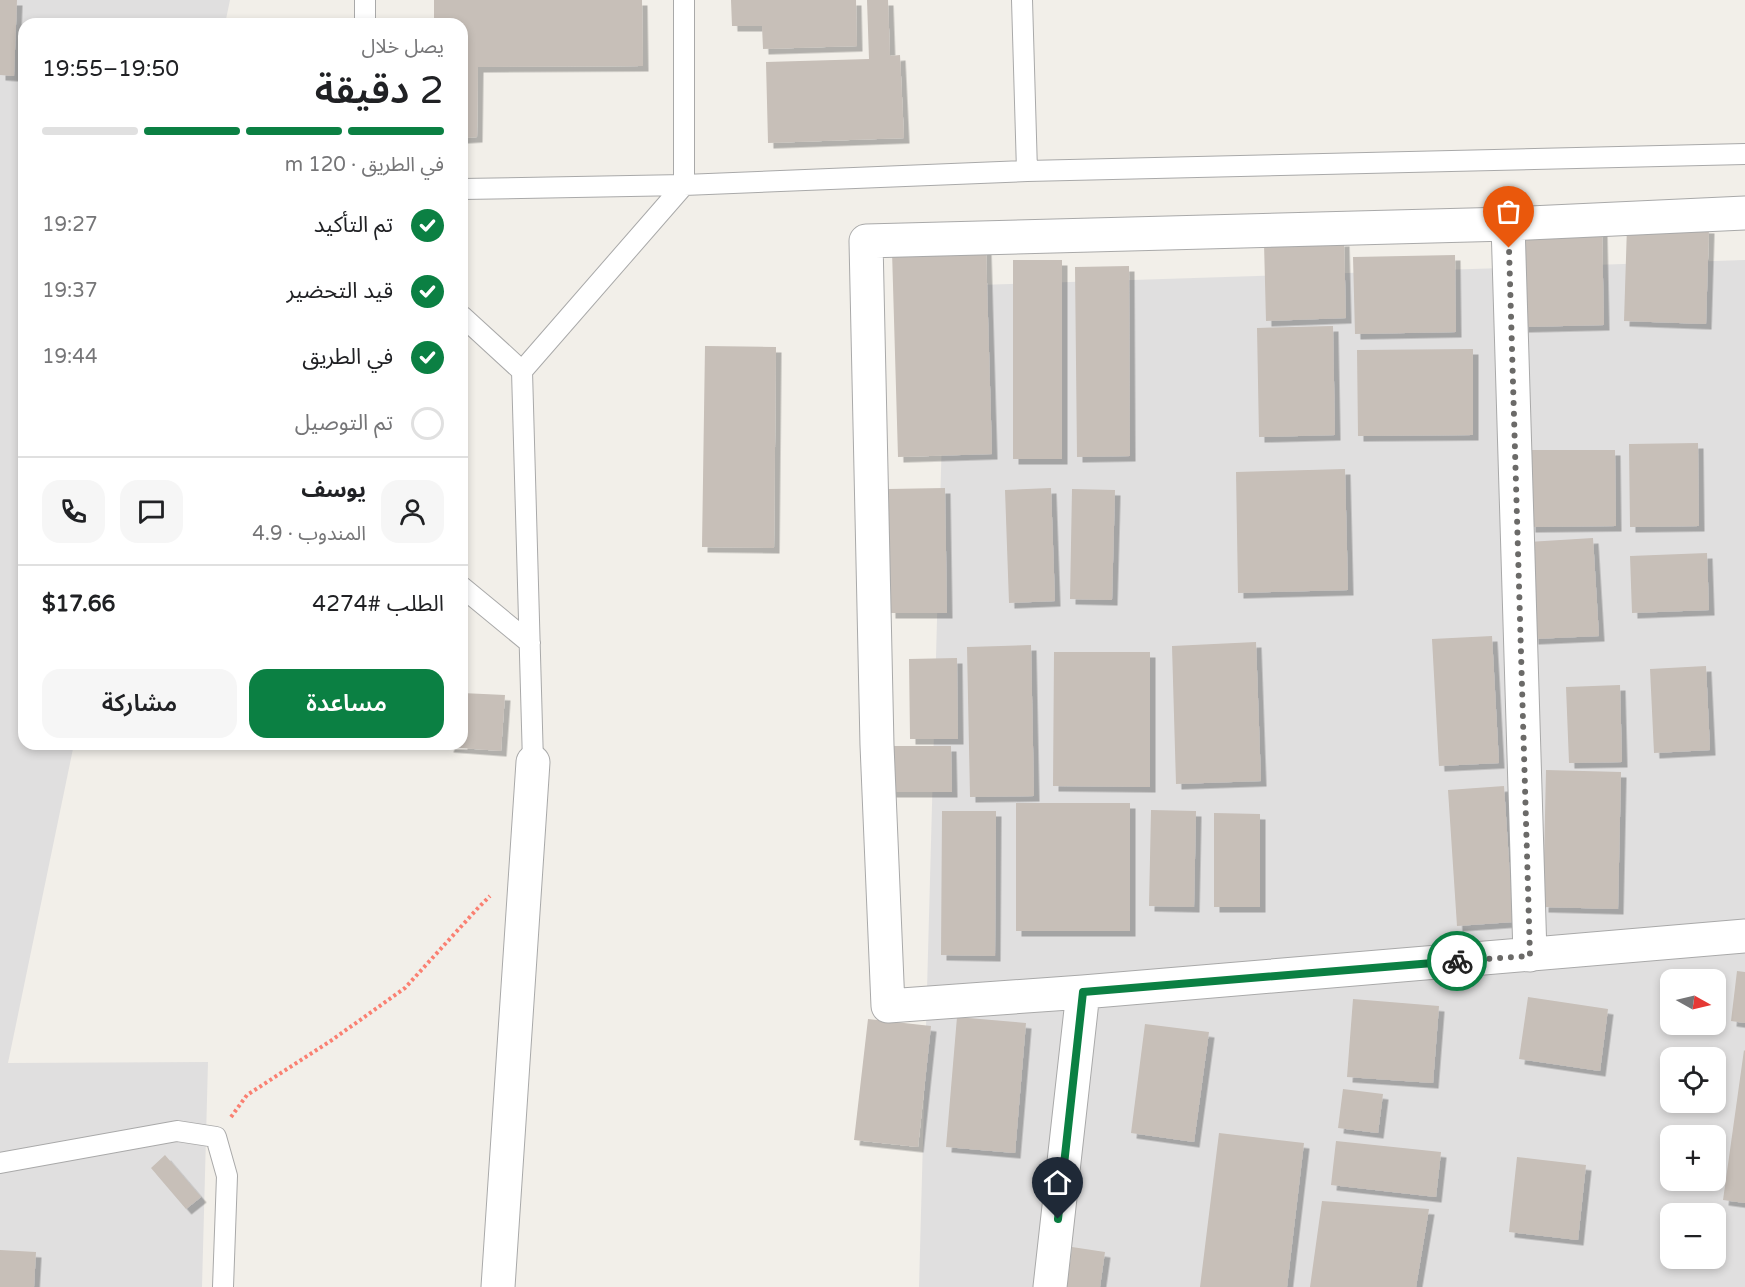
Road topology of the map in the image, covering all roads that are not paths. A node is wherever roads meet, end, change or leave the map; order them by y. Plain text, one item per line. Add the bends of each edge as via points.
1 (365, 0) edge
2 (684, 0) edge
3 (1022, 0) edge
4 (365, 18) edge
5 (1745, 154) edge
6 (1027, 171) junction
7 (684, 185) junction
8 (468, 189) edge
9 (1745, 213) edge
10 (1508, 224) junction
11 (468, 322) edge
12 (522, 371) junction
13 (468, 592) edge
14 (530, 643) junction
15 (533, 762) joint
16 (1745, 936) edge
17 (1530, 956) junction
18 (1083, 992) junction
19 (0, 1163) edge
20 (223, 1287) edge
21 (498, 1287) edge
22 (1050, 1287) edge

1 - 4 lane
2 - 7 lane
3 - 6 lane
5 - 6 lane
6 - 7 lane
7 - 8 lane
7 - 12 lane
9 - 10 street
10 - 17 street
10 - 18 street via 867,242 877,745 888,1006
11 - 12 lane
12 - 14 lane
13 - 14 lane
14 - 15 lane
15 - 21 street
16 - 17 street
17 - 18 street
18 - 22 street
19 - 20 lane via 177,1131 216,1137 227,1176

